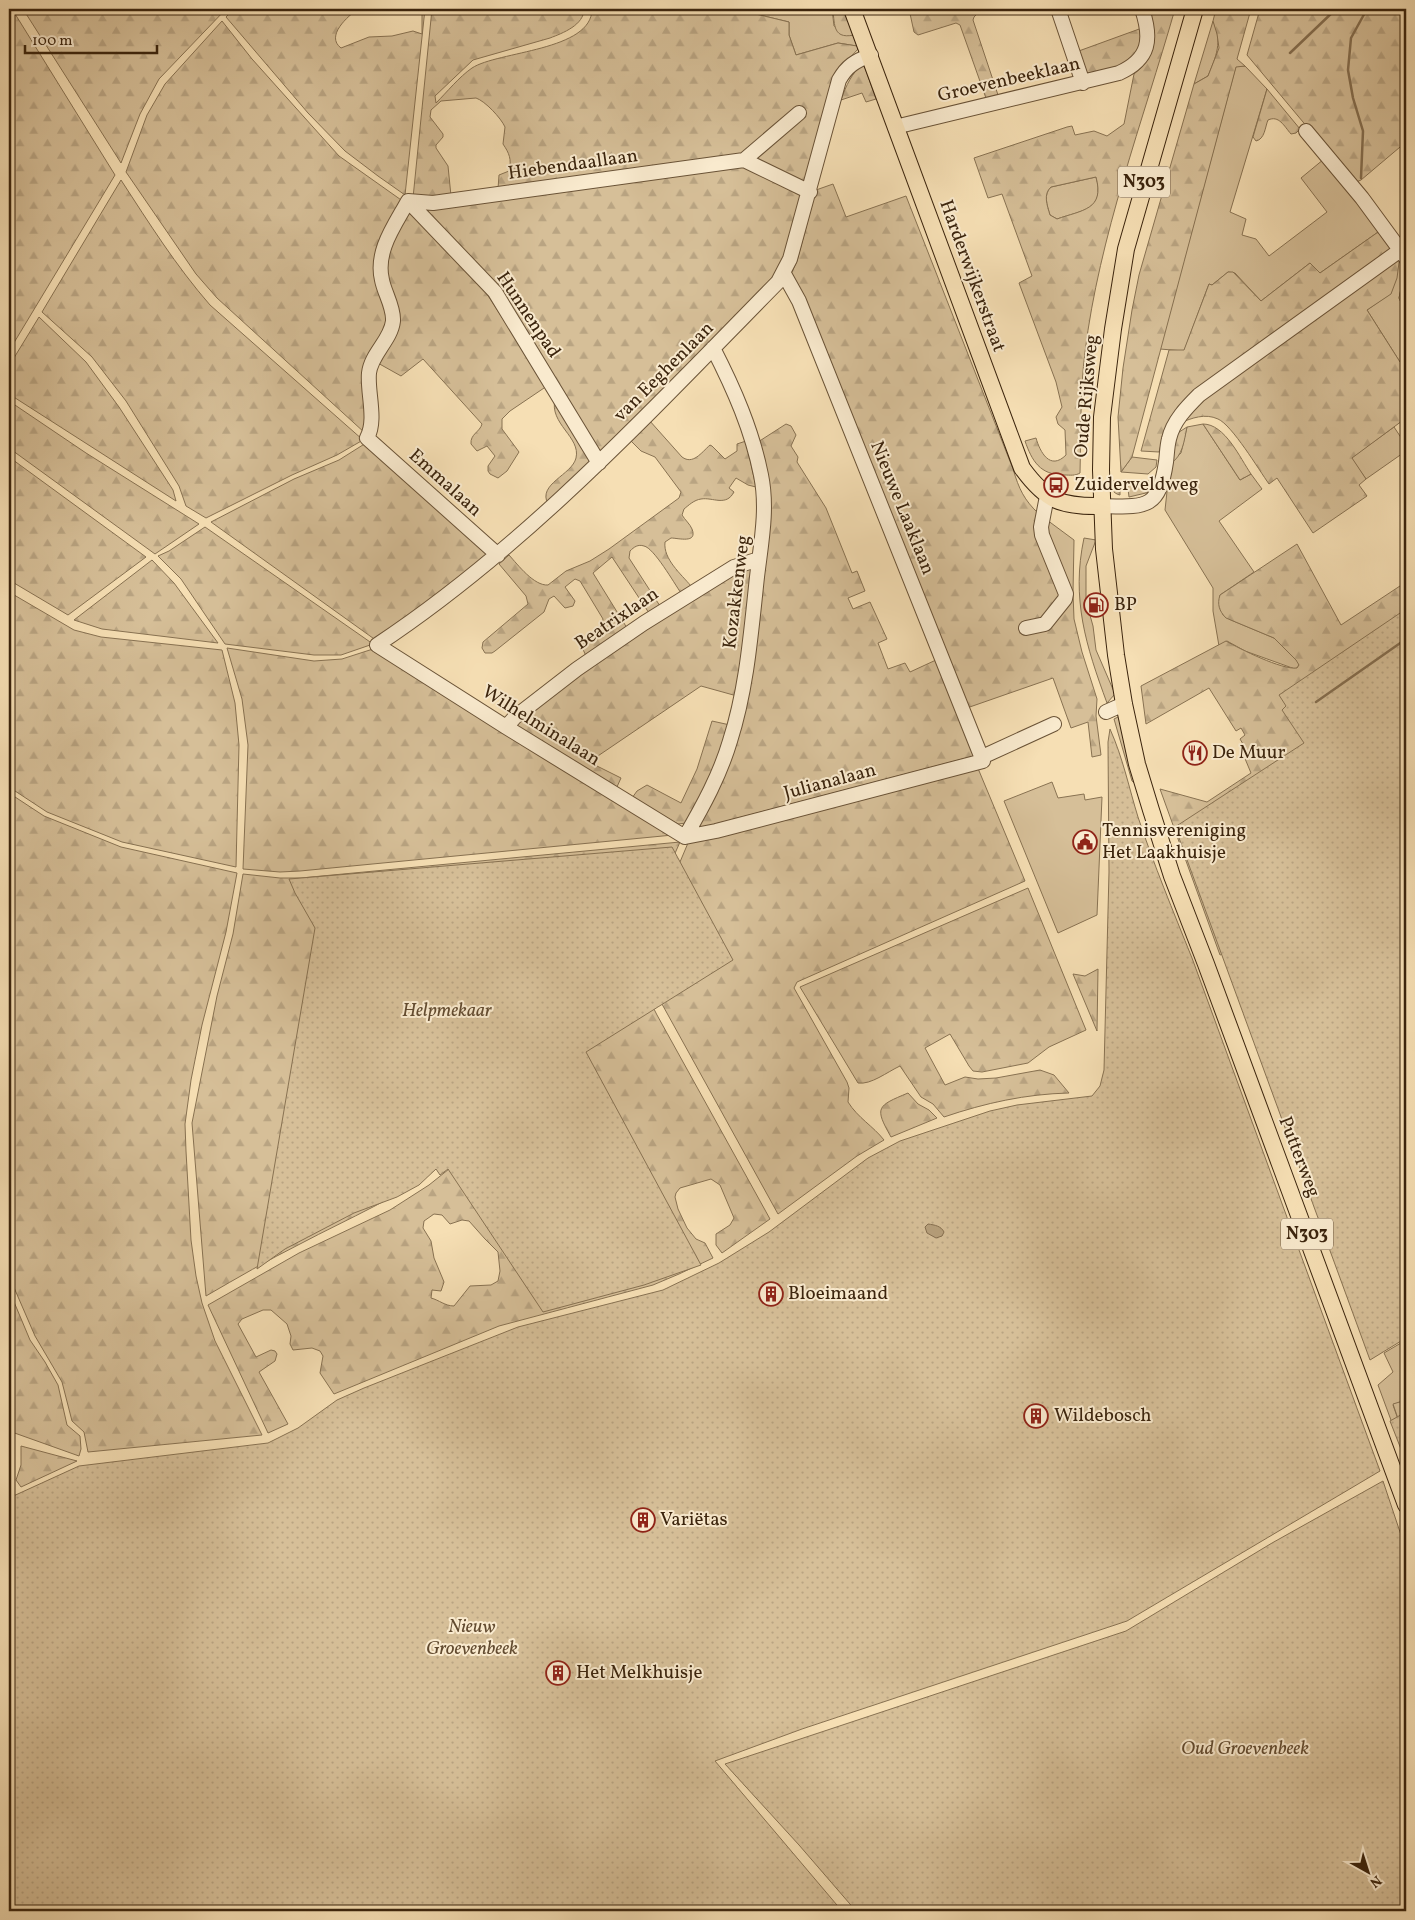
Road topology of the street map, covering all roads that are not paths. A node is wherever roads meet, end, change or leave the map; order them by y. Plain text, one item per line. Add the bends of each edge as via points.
1 (852, 9) edge
2 (1058, 9) edge
3 (1142, 9) edge
4 (1195, 9) edge
5 (870, 55) junction
6 (1083, 83) junction
7 (799, 113) dead end
8 (895, 126) junction
9 (1306, 132) dead end
10 (744, 160) junction
11 (810, 192) junction
12 (408, 201) junction
13 (1405, 251) edge
14 (784, 274) junction
15 (713, 348) junction
16 (600, 463) junction
17 (1047, 496) junction
18 (1102, 506) junction
19 (498, 555) junction
20 (759, 560) junction
21 (1026, 628) dead end
22 (377, 645) joint
23 (1124, 704) junction
24 (1106, 712) dead end
25 (1054, 724) dead end
26 (506, 727) junction
27 (983, 759) junction
28 (685, 837) junction
29 (1206, 964) joint
30 (1406, 1505) edge

1 - 5 main road, Harderwijkerstraat
2 - 6 street
3 - 6 street, Groevenbeeklaan via 1148,42 1144,54 1119,74
4 - 18 main road, Oude Rijksweg / N303 via 1126,248 1102,416
5 - 8 main road, Harderwijkerstraat
5 - 11 street, van Eeghenlaan via 851,64 838,80
6 - 8 street, Groevenbeeklaan
7 - 10 street
8 - 17 main road, Harderwijkerstraat via 1022,468
9 - 13 street
10 - 11 street
10 - 12 street, Hiebendaallaan via 433,204
11 - 14 street, van Eeghenlaan
12 - 16 street, Hunnenpad via 495,292
12 - 19 street, Emmalaan via 384,248 380,263 393,320 369,372 372,407 367,438
13 - 18 street via 1199,394 1182,412 1169,438 1163,480 1158,495 1152,501 1144,505
14 - 15 street, van Eeghenlaan
14 - 27 street, Nieuwe Laaklaan via 799,301
15 - 16 street, van Eeghenlaan
15 - 20 street, Kozakkenweg via 745,417 761,476 764,517
16 - 19 street, van Eeghenlaan
17 - 18 main road, Harderwijkerstraat via 1076,506
17 - 21 street via 1042,535 1066,594 1045,624
18 - 23 main road, Oude Rijksweg / N303 via 1104,549
19 - 22 street, van Eeghenlaan via 420,617
20 - 26 street, Beatrixlaan via 734,567 644,622 576,669
20 - 28 street, Kozakkenweg via 746,674 731,740 704,805
22 - 26 street, Wilhelminalaan
23 - 24 street
23 - 29 main road, Oude Rijksweg / N303 via 1137,764 1160,838
25 - 27 street
26 - 28 street, Wilhelminalaan
27 - 28 street, Julianalaan
29 - 30 main road, Putterweg / N303

